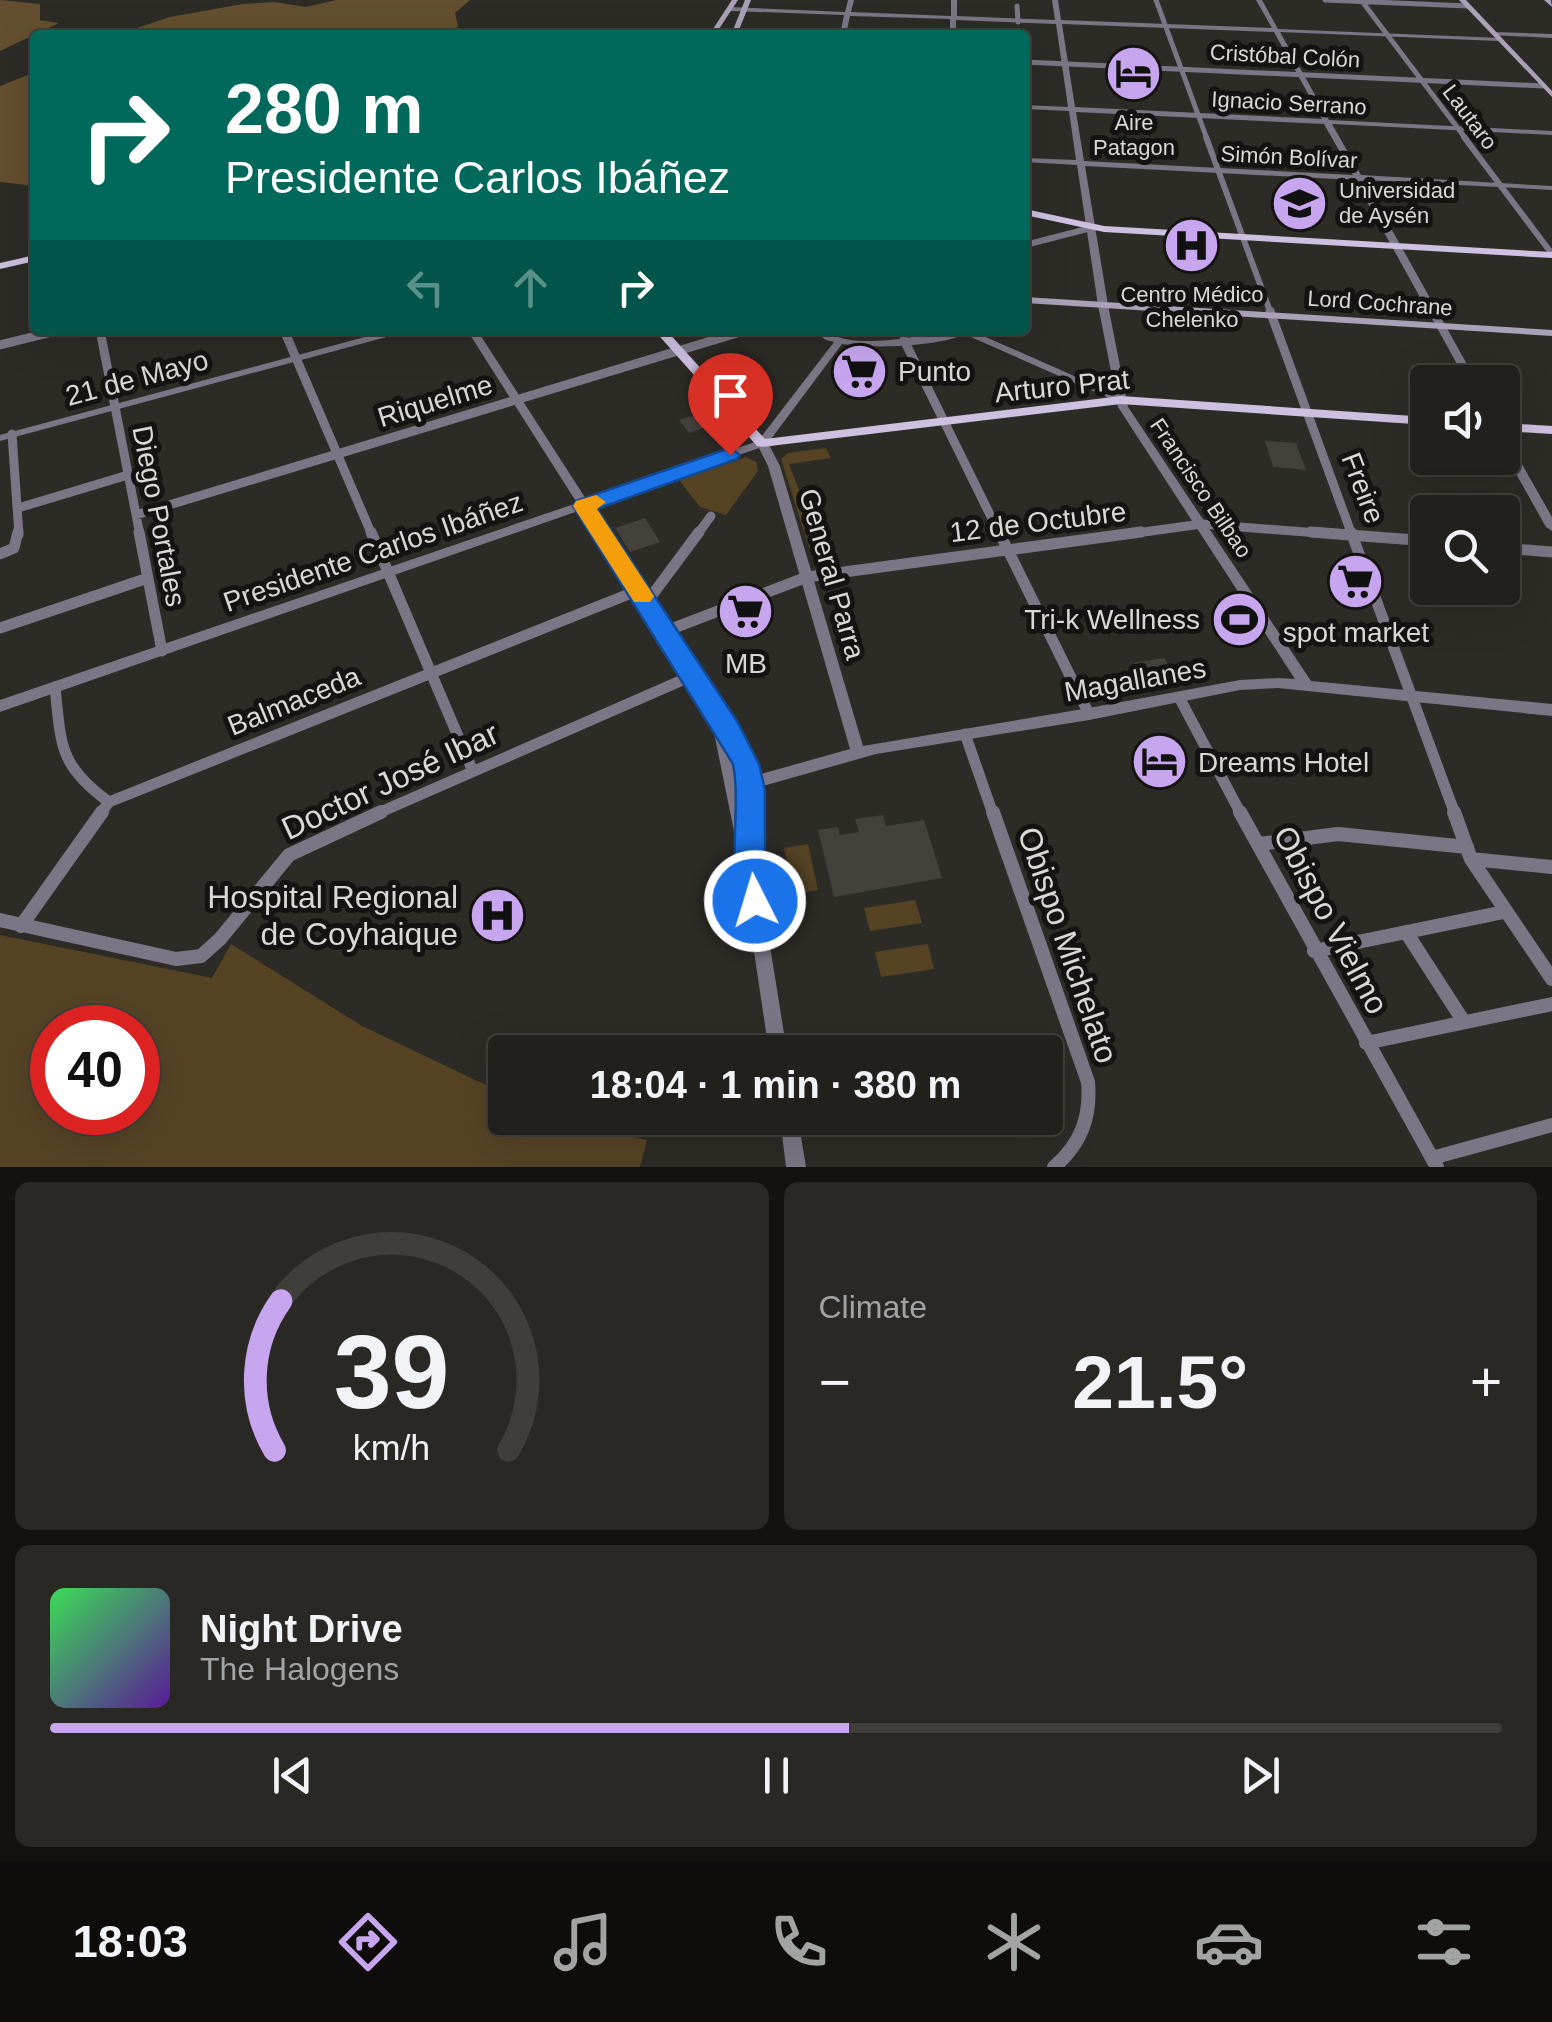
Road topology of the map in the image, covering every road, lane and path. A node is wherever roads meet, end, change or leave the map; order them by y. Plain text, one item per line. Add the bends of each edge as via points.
1 (735, 0) edge
2 (748, 0) edge
3 (851, 0) edge
4 (954, 0) edge
5 (1055, 0) edge
6 (1156, 0) edge
7 (1259, 0) edge
8 (1325, 0) edge
9 (1361, 1) edge
10 (1465, 3) edge
11 (1017, 6) dead end
12 (730, 9) junction
13 (744, 10) junction
14 (848, 14) junction
15 (953, 19) junction
16 (1018, 22) junction
17 (1058, 24) junction
18 (1166, 28) junction
19 (715, 30) edge
20 (736, 30) edge
21 (844, 30) edge
22 (952, 30) edge
23 (1278, 33) junction
24 (1497, 36) junction
25 (1552, 36) edge
26 (1390, 38) junction
27 (1030, 62) edge
28 (1065, 64) junction
29 (1180, 69) junction
30 (1300, 74) junction
31 (1421, 80) junction
32 (1544, 86) junction
33 (1552, 95) edge
34 (1030, 107) edge
35 (1073, 109) junction
36 (1198, 116) junction
37 (1327, 122) junction
38 (1458, 128) junction
39 (1552, 133) edge
40 (1030, 160) edge
41 (1081, 163) junction
42 (1218, 171) junction
43 (1358, 178) junction
44 (1500, 186) junction
45 (1552, 188) edge
46 (1030, 213) edge
47 (1091, 228) junction
48 (1242, 236) junction
49 (1030, 244) edge
50 (1396, 246) junction
51 (1552, 255) edge
52 (30, 262) edge
53 (0, 269) edge
54 (1030, 300) edge
55 (1103, 304) junction
56 (1271, 316) junction
57 (1440, 326) junction
58 (1552, 333) edge
59 (39, 335) edge
60 (101, 335) edge
61 (286, 335) edge
62 (384, 335) edge
63 (475, 335) edge
64 (664, 335) edge
65 (731, 335) edge
66 (826, 335) edge
67 (939, 335) edge
68 (976, 335) edge
69 (904, 340) junction
70 (838, 343) junction
71 (0, 344) edge
72 (678, 351) junction
73 (296, 359) junction
74 (1462, 365) edge
75 (516, 400) junction
76 (1121, 400) junction
77 (115, 407) junction
78 (1308, 412) junction
79 (1410, 420) edge
80 (946, 424) junction
81 (1520, 427) edge
82 (1552, 430) edge
83 (6, 436) edge
84 (762, 443) junction
85 (337, 454) junction
86 (1520, 470) edge
87 (128, 474) junction
88 (584, 506) junction
89 (18, 508) junction
90 (136, 515) junction
91 (711, 516) dead end
92 (1202, 524) junction
93 (1552, 527) edge
94 (1355, 536) junction
95 (1410, 541) edge
96 (1008, 548) junction
97 (1520, 549) edge
98 (1552, 552) edge
99 (0, 554) edge
100 (388, 573) junction
101 (807, 577) junction
102 (148, 578) junction
103 (642, 596) junction
104 (0, 628) edge
105 (666, 631) junction
106 (162, 650) junction
107 (431, 673) junction
108 (694, 674) junction
109 (1306, 685) junction
110 (55, 687) junction
111 (1413, 696) junction
112 (1180, 698) junction
113 (0, 706) edge
114 (714, 707) junction
115 (1552, 710) edge
116 (1089, 714) junction
117 (964, 734) junction
118 (858, 753) junction
119 (472, 770) junction
120 (751, 783) junction
121 (732, 788) junction
122 (109, 802) junction
123 (1258, 844) junction
124 (1469, 853) junction
125 (1552, 867) edge
126 (751, 878) junction
127 (1504, 912) junction
128 (0, 920) edge
129 (21, 926) junction
130 (1406, 932) junction
131 (1314, 950) junction
132 (1552, 979) edge
133 (1552, 1004) edge
134 (1464, 1022) junction
135 (775, 1035) edge
136 (1366, 1043) junction
137 (1552, 1125) edge
138 (791, 1135) edge
139 (1435, 1163) edge
140 (796, 1167) edge
141 (1054, 1167) edge

1 - 12 main road
2 - 13 main road
3 - 14 street
4 - 15 street
5 - 17 street, Francisco Bilbao
6 - 18 street, Freire
7 - 23 street
8 - 9 street
9 - 10 street
9 - 26 street, Lautaro
10 - 24 main road
11 - 16 street
12 - 13 street
12 - 19 main road
13 - 14 street
13 - 20 main road
14 - 15 street
14 - 21 street
15 - 16 street
15 - 22 street
16 - 17 street
17 - 18 street
17 - 28 street, Francisco Bilbao
18 - 23 street
18 - 29 street, Freire
23 - 26 street
23 - 30 street
24 - 25 street
24 - 26 street
24 - 32 main road
26 - 31 street, Lautaro
27 - 28 street, Cristóbal Colón
28 - 29 street, Cristóbal Colón
28 - 35 street, Francisco Bilbao
29 - 30 street, Cristóbal Colón
29 - 36 street, Freire
30 - 31 street, Cristóbal Colón
30 - 37 street
31 - 32 street, Cristóbal Colón
31 - 38 street, Lautaro
32 - 33 main road
34 - 35 street, Ignacio Serrano
35 - 36 street, Ignacio Serrano
35 - 41 street, Francisco Bilbao
36 - 37 street, Ignacio Serrano
36 - 42 street, Freire
37 - 38 street, Ignacio Serrano
37 - 43 street
38 - 39 street, Ignacio Serrano
38 - 44 street, Lautaro
40 - 41 street, Simón Bolívar
41 - 42 street, Simón Bolívar
41 - 47 street, Francisco Bilbao
42 - 43 street, Simón Bolívar
42 - 48 street, Freire
43 - 44 street, Simón Bolívar
43 - 50 street
44 - 45 street, Simón Bolívar
44 - 51 street, Lautaro
46 - 47 main road
47 - 48 main road
47 - 49 street
47 - 55 street, Francisco Bilbao
48 - 50 main road
48 - 56 street, Freire
50 - 51 main road
50 - 57 street
52 - 53 main road
54 - 55 main road, Lord Cochrane
55 - 56 main road, Lord Cochrane
55 - 76 street, Francisco Bilbao
56 - 57 main road, Lord Cochrane
56 - 78 street, Freire
57 - 58 main road, Lord Cochrane
57 - 74 street
59 - 71 street
60 - 77 street, Diego Portales
61 - 73 street
62 - 73 street, 21 de Mayo
63 - 75 street
64 - 72 main road, General Parra
65 - 72 street, Riquelme
66 - 70 street
67 - 69 street
68 - 76 street
69 - 70 street
69 - 80 street
70 - 84 street
72 - 75 street, Riquelme
72 - 84 main road, General Parra
73 - 77 street, 21 de Mayo
73 - 85 street
75 - 85 street, Riquelme
75 - 88 street
76 - 78 main road, Arturo Prat
76 - 80 main road, Arturo Prat
76 - 92 street, Francisco Bilbao
77 - 83 street, 21 de Mayo
77 - 87 street, Diego Portales
78 - 79 main road, Arturo Prat
78 - 94 street, Freire
80 - 84 main road, Arturo Prat
80 - 96 street
81 - 82 main road
83 - 89 street
84 - 88 street, Presidente Carlos Ibáñez
84 - 101 street, General Parra
85 - 90 street, Riquelme
85 - 100 street
86 - 93 street
87 - 89 street
87 - 90 street, Diego Portales
88 - 100 street, Presidente Carlos Ibáñez
88 - 103 street
89 - 99 street via 19,541
90 - 102 street, Diego Portales
91 - 103 street
92 - 94 street, 12 de Octubre
92 - 96 street, 12 de Octubre
92 - 109 street, Francisco Bilbao
94 - 95 street, 12 de Octubre
94 - 111 street, Freire
96 - 101 street, 12 de Octubre
96 - 116 street
97 - 98 street
100 - 106 street, Presidente Carlos Ibáñez
100 - 107 street
101 - 105 street, 12 de Octubre
101 - 118 street, General Parra
102 - 104 street
102 - 106 street, Diego Portales
103 - 105 street
103 - 107 street, Balmaceda
105 - 108 street
106 - 110 street, Presidente Carlos Ibáñez
107 - 119 street
107 - 122 street, Balmaceda
108 - 114 street
108 - 119 street, Doctor José Ibar
109 - 111 street, Magallanes
109 - 112 street, Magallanes via 1240,685
110 - 113 street, Presidente Carlos Ibáñez
110 - 122 street via 66,766
111 - 115 street, Magallanes
111 - 124 street, Freire
112 - 116 street, Magallanes
112 - 123 street, Obispo Vielmo
114 - 120 street
114 - 121 street
116 - 117 street, Magallanes
117 - 118 street, Magallanes
117 - 141 street, Obispo Michelato via 1088,1082 1085,1126
118 - 120 street, Magallanes
119 - 129 street, Doctor José Ibar via 289,855 200,956 176,958
120 - 121 street, Magallanes
120 - 126 street
121 - 126 street
122 - 129 street
123 - 124 street via 1338,834
123 - 131 street, Obispo Vielmo
124 - 125 street
124 - 127 street, Freire
126 - 135 street
127 - 130 street
127 - 132 street, Freire
128 - 129 street
130 - 131 street
130 - 134 street
131 - 136 street, Obispo Vielmo
133 - 134 street
134 - 136 street
136 - 139 street, Obispo Vielmo
137 - 139 street
138 - 140 street

